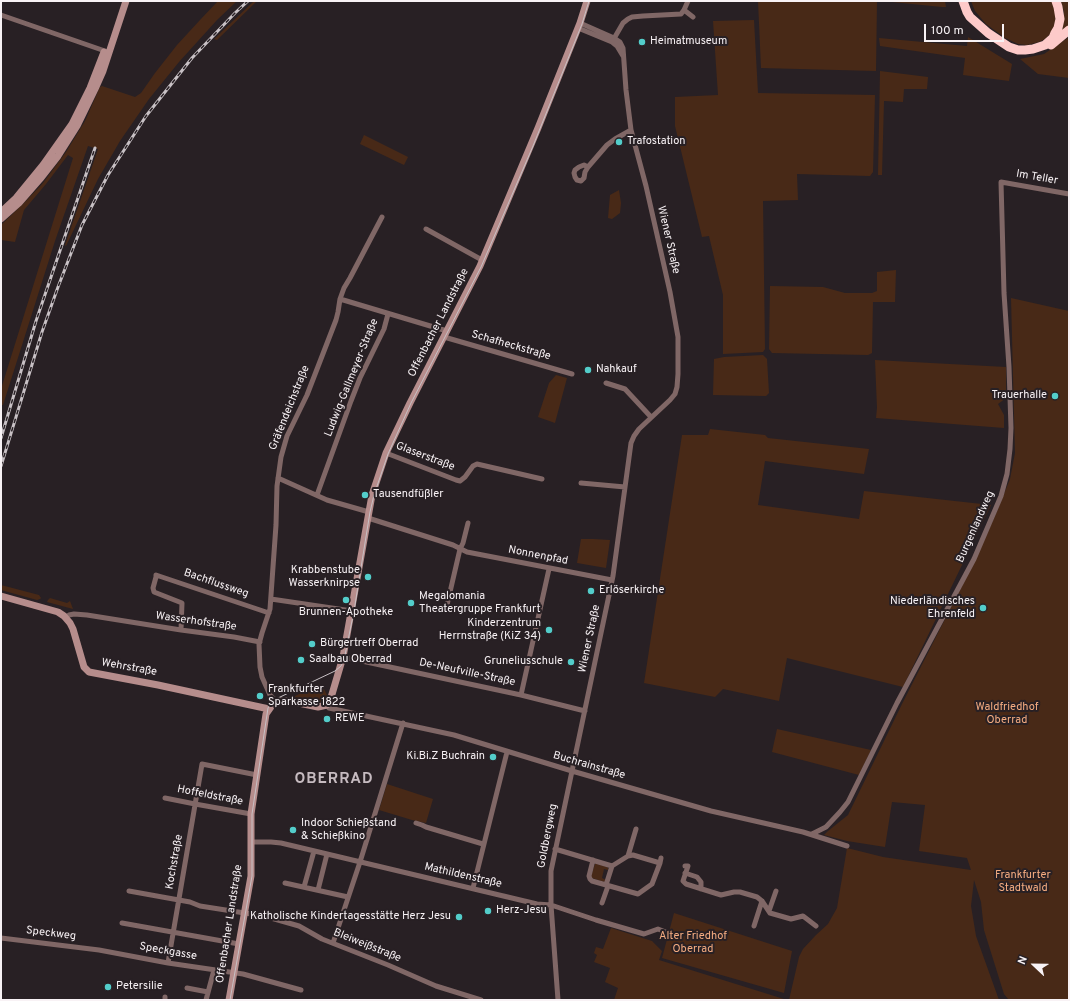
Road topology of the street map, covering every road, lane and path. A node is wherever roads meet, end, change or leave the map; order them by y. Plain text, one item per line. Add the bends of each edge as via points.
1 (122, 1) edge
2 (126, 1) edge
3 (587, 1) edge
4 (688, 1) edge
5 (960, 1) edge
6 (963, 1) edge
7 (1056, 1) edge
8 (684, 10) junction
9 (1, 15) edge
10 (693, 17) dead end
11 (579, 26) junction
12 (1069, 30) edge
13 (613, 40) junction
14 (107, 51) junction
15 (631, 130) junction
16 (588, 167) dead end
17 (1001, 182) joint
18 (1069, 194) edge
19 (1, 212) edge
20 (382, 217) dead end
21 (1, 219) edge
22 (426, 229) dead end
23 (482, 260) junction
24 (340, 299) junction
25 (388, 314) junction
26 (445, 334) junction
27 (572, 374) dead end
28 (606, 383) dead end
29 (651, 417) junction
30 (386, 453) junction
31 (278, 478) junction
32 (542, 478) dead end
33 (581, 483) dead end
34 (625, 487) junction
35 (317, 495) junction
36 (368, 515) junction
37 (468, 523) dead end
38 (460, 549) junction
39 (549, 569) junction
40 (612, 580) junction
41 (1, 596) edge
42 (271, 598) junction
43 (447, 605) dead end
44 (352, 611) junction
45 (270, 613) junction
46 (66, 617) junction
47 (181, 630) junction
48 (260, 642) junction
49 (343, 660) junction
50 (521, 695) junction
51 (277, 702) junction
52 (327, 705) junction
53 (268, 709) junction
54 (585, 711) junction
55 (403, 724) junction
56 (507, 752) junction
57 (572, 771) junction
58 (257, 775) junction
59 (166, 798) dead end
60 (195, 804) junction
61 (251, 814) junction
62 (416, 823) dead end
63 (636, 829) dead end
64 (812, 834) junction
65 (251, 842) junction
66 (484, 844) junction
67 (847, 846) dead end
68 (555, 849) junction
69 (314, 851) junction
70 (327, 854) junction
71 (628, 856) junction
72 (593, 860) junction
73 (360, 862) junction
74 (612, 866) junction
75 (685, 866) dead end
76 (685, 873) junction
77 (285, 883) dead end
78 (607, 886) junction
79 (304, 887) junction
80 (472, 888) junction
81 (701, 889) junction
82 (318, 890) junction
83 (129, 891) dead end
84 (776, 891) dead end
85 (348, 897) junction
86 (178, 900) junction
87 (762, 901) junction
88 (602, 903) dead end
89 (551, 905) junction
90 (769, 911) junction
91 (245, 913) junction
92 (122, 923) dead end
93 (754, 926) dead end
94 (816, 926) dead end
95 (173, 932) junction
96 (668, 932) dead end
97 (1, 938) edge
98 (333, 943) junction
99 (239, 944) junction
100 (99, 950) joint
101 (168, 963) junction
102 (214, 970) junction
103 (233, 972) junction
104 (187, 988) dead end
105 (302, 990) dead end
106 (208, 992) junction
107 (206, 1000) edge
108 (229, 1000) edge
109 (482, 1000) edge
110 (558, 1000) edge

1 - 14 main road
2 - 14 main road
3 - 11 main road, Offenbacher Landstraße
4 - 8 street
5 - 12 highway via 963,12 976,29 1000,46 1017,53 1039,53
6 - 7 highway via 970,17 988,33 1009,47 1025,50 1045,45 1055,34 1060,19
8 - 10 street
8 - 13 street via 681,14 632,17 623,23
9 - 14 street
11 - 13 street
11 - 23 main road, Offenbacher Landstraße
13 - 15 street, Wiener Straße via 624,59
14 - 19 main road via 72,124 44,166
14 - 21 main road via 95,89 66,146 28,193
15 - 16 street via 611,141
15 - 29 street, Wiener Straße via 646,186 678,337 675,394
17 - 18 street, Im Teller
17 - 64 street, Burgenlandweg via 1011,428 1007,474 1003,488 974,559 897,703 848,802 826,827
20 - 24 street, Gräfendeichstraße
22 - 23 street
23 - 26 main road, Offenbacher Landstraße
24 - 25 street, Schafheckstraße
24 - 31 street, Gräfendeichstraße via 333,327 307,395 283,447
25 - 26 street, Schafheckstraße
25 - 35 street, Ludwig-Gallmeyer-Straße via 384,329 360,378
26 - 27 street, Schafheckstraße
26 - 30 main road, Offenbacher Landstraße
28 - 29 street via 625,390
29 - 34 street, Wiener Straße via 639,429 631,443
30 - 32 street, Glaserstraße via 456,480 465,477 477,464
30 - 36 main road, Offenbacher Landstraße
31 - 35 street, Nonnenpfad
31 - 42 street, Gräfendeichstraße
33 - 34 street
34 - 40 street, Wiener Straße
35 - 36 street, Nonnenpfad
36 - 38 street, Nonnenpfad
36 - 44 main road, Offenbacher Landstraße
37 - 38 street
38 - 39 street, Nonnenpfad
38 - 43 street
39 - 40 street, Nonnenpfad
39 - 50 street
40 - 54 street, Wiener Straße
41 - 46 main road via 58,612
42 - 44 street
42 - 45 street, Gräfendeichstraße
44 - 49 main road, Offenbacher Landstraße
45 - 47 street, Bachflussweg via 156,575 154,592 182,603
45 - 48 street, Gräfendeichstraße
46 - 47 street, Wasserhofstraße via 74,614
46 - 53 main road, Wehrstraße via 73,630 84,667 89,672 158,684
47 - 48 street, Wasserhofstraße
48 - 51 street via 262,677 270,695
49 - 50 street, De-Neufville-Straße
49 - 52 main road, Offenbacher Landstraße
50 - 54 street, De-Neufville-Straße
51 - 52 main road via 289,701 318,707
51 - 53 main road
52 - 55 street, Buchrainstraße via 329,708
53 - 58 main road, Offenbacher Landstraße via 264,719
54 - 57 street, Wiener Straße
55 - 56 street, Buchrainstraße via 454,735
55 - 73 street
56 - 57 street, Buchrainstraße
56 - 66 street
57 - 64 street, Buchrainstraße via 711,811
57 - 68 street, Goldbergweg
58 - 60 street, Kochstraße via 202,764
58 - 61 main road, Offenbacher Landstraße
59 - 60 street, Hoffeldstraße
60 - 61 street, Hoffeldstraße
60 - 86 street, Kochstraße
61 - 65 main road, Offenbacher Landstraße
62 - 66 street
63 - 71 street
64 - 67 street, Buchrainstraße
65 - 69 street, Mathildenstraße via 281,843
65 - 91 main road, Offenbacher Landstraße via 251,876
66 - 80 street
68 - 72 street
68 - 89 street, Goldbergweg via 551,870
69 - 70 street, Mathildenstraße
69 - 79 street
70 - 73 street, Mathildenstraße
70 - 82 street
71 - 74 street
71 - 78 street via 660,861 652,884 638,894
72 - 74 street
72 - 78 street via 590,879
73 - 80 street, Mathildenstraße
73 - 85 street
74 - 78 street
75 - 76 street via 688,866
76 - 81 street via 697,877 701,882
76 - 81 street via 683,881
77 - 79 street
78 - 88 street
79 - 82 street
80 - 89 street, Mathildenstraße
81 - 87 street via 721,896 740,892
82 - 85 street
83 - 86 street, Bleiweißstraße
84 - 90 street
85 - 98 street
86 - 91 street, Bleiweißstraße
86 - 95 street, Kochstraße
87 - 90 street
87 - 93 street
89 - 96 street, Mathildenstraße via 644,934 658,929
89 - 110 street, Goldbergweg
90 - 94 street via 788,919 804,917
91 - 98 street, Bleiweißstraße via 298,926
91 - 99 main road, Offenbacher Landstraße
92 - 95 street
95 - 99 street
95 - 101 street, Kochstraße
97 - 100 street, Speckweg
98 - 109 street, Bleiweißstraße via 436,986
99 - 103 main road, Offenbacher Landstraße
100 - 101 street, Speckgasse
101 - 102 street, Speckgasse
102 - 103 street, Speckgasse
102 - 106 street
103 - 105 street, Speckgasse
103 - 108 main road, Offenbacher Landstraße
104 - 106 street
106 - 107 street

